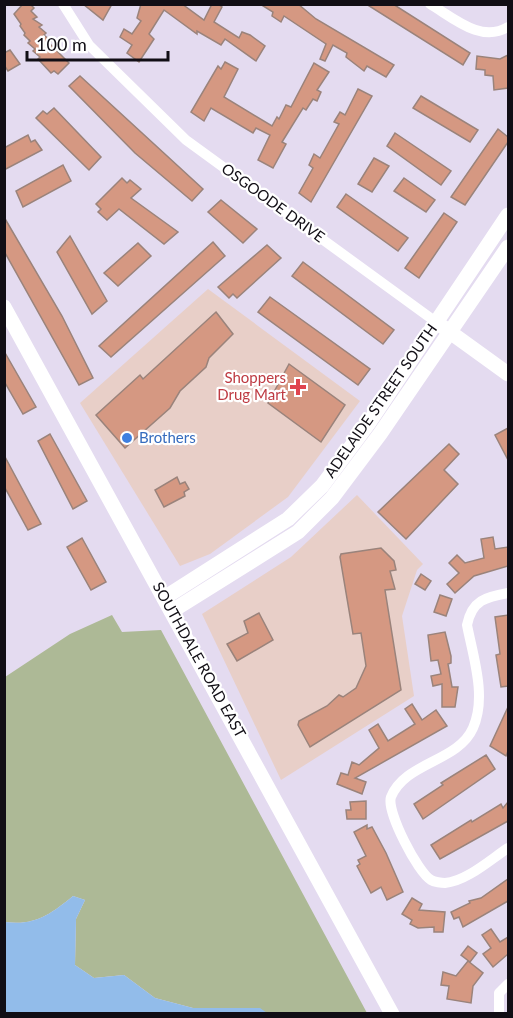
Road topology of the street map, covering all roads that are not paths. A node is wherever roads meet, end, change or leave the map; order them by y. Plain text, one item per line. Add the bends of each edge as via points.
1 (63, 4) edge
2 (430, 4) edge
3 (508, 27) edge
4 (508, 215) edge
5 (508, 247) edge
6 (6, 314) edge
7 (436, 321) junction
8 (450, 332) junction
9 (508, 374) edge
10 (508, 593) edge
11 (168, 604) junction
12 (508, 848) edge
13 (508, 984) edge
14 (392, 1014) edge
15 (499, 1014) edge

1 - 7 street, OSGOODE DRIVE via 89,45 186,140
2 - 3 street via 480,33 495,34
4 - 7 street, ADELAIDE STREET SOUTH
5 - 8 street, ADELAIDE STREET SOUTH
6 - 11 street, SOUTHDALE ROAD EAST
7 - 8 street, OSGOODE DRIVE
7 - 11 street, ADELAIDE STREET SOUTH via 322,486 288,519
8 - 9 street, OSGOODE DRIVE
8 - 11 street, ADELAIDE STREET SOUTH via 332,498 298,532
10 - 12 street via 486,597 469,612 467,625 479,704 473,729 459,745 398,783 390,799 392,816 431,880 445,883 462,878
11 - 14 street, SOUTHDALE ROAD EAST
13 - 15 street via 500,993

